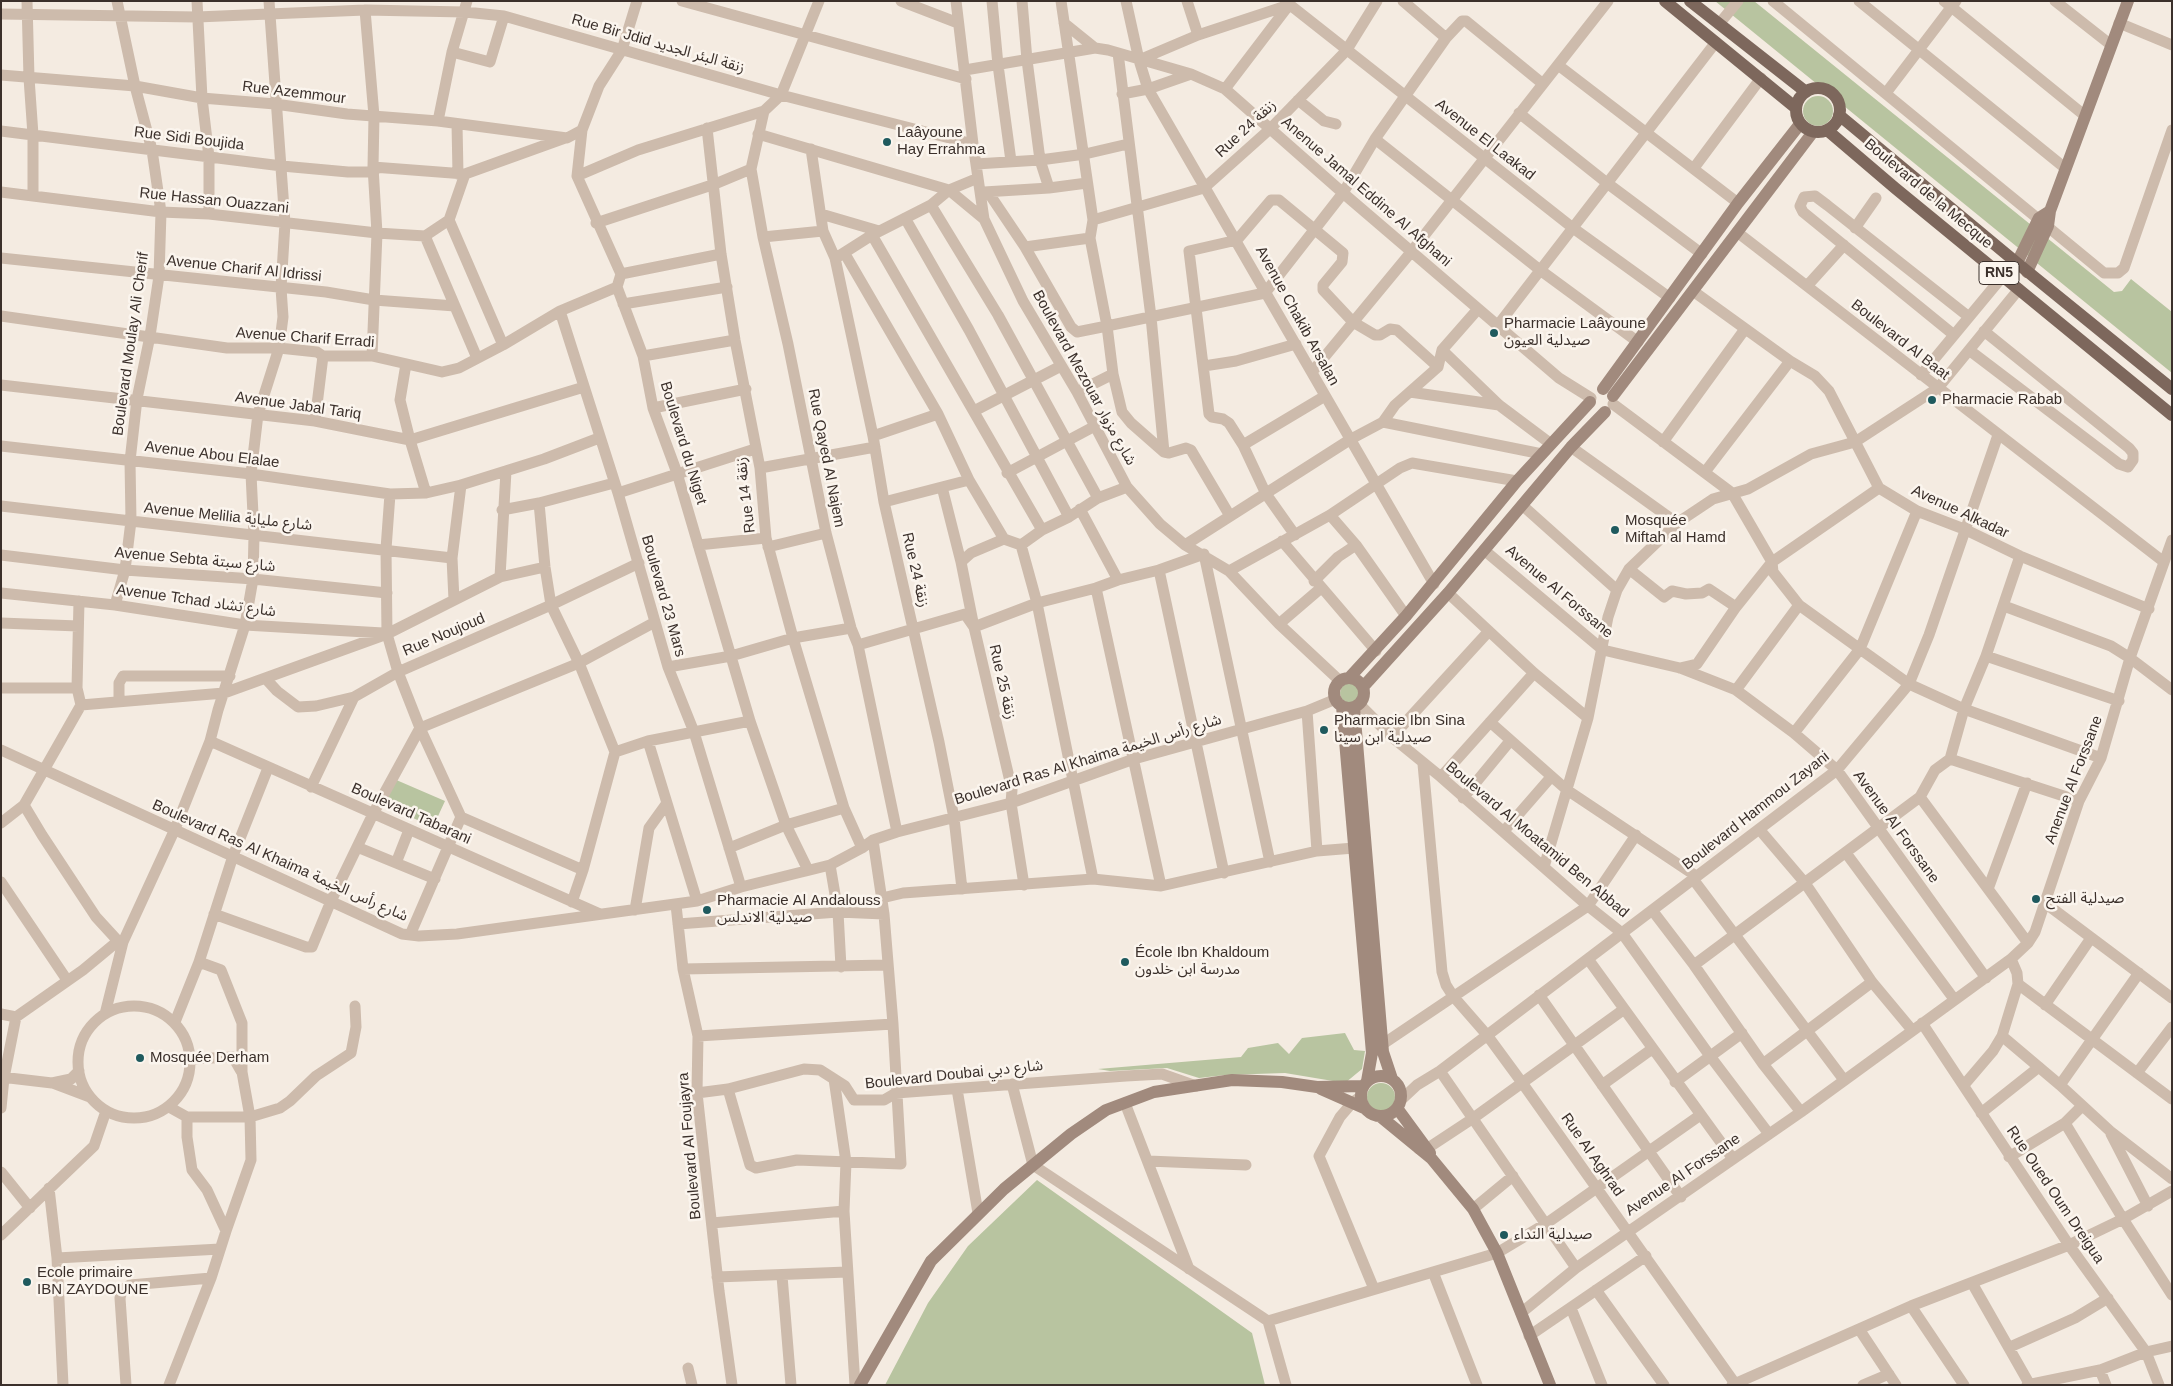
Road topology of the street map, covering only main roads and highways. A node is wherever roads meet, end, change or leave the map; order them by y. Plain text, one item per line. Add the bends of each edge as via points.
1 (1665, 1) edge
2 (1690, 1) edge
3 (2128, 1) edge
4 (1806, 92) junction
5 (1796, 108) junction
6 (1839, 115) junction
7 (1800, 124) junction
8 (1827, 130) junction
9 (1813, 132) junction
10 (2046, 218) junction
11 (2017, 263) junction
12 (2027, 272) junction
13 (2172, 389) edge
14 (1590, 400) junction
15 (1608, 400) junction
16 (2172, 415) edge
17 (1345, 680) junction
18 (1363, 687) junction
19 (1348, 704) junction
20 (1317, 1086) junction
21 (1397, 1094) junction
22 (1361, 1095) junction
23 (1381, 1117) junction
24 (1426, 1151) junction
25 (860, 1385) edge
26 (1550, 1385) edge

1 - 5 main road
2 - 4 main road
3 - 10 main road
4 - 5 main road
4 - 6 main road, RN5 via 1813,89 1827,91 1837,101
5 - 7 main road
6 - 8 main road
6 - 11 main road, Boulevard de la Mecque / RN5
7 - 9 main road
7 - 15 main road via 1738,203 1638,342
8 - 9 main road
8 - 16 main road, Boulevard de la Mecque / RN5
9 - 15 main road
10 - 11 main road
10 - 12 main road
11 - 12 main road, Boulevard de la Mecque / RN5
12 - 13 main road, Boulevard de la Mecque / RN5
14 - 15 main road via 1595,391
14 - 15 main road via 1596,411
14 - 17 main road via 1517,480 1376,651
15 - 18 main road via 1448,593
17 - 18 main road via 1357,680
17 - 19 main road via 1335,690
18 - 19 main road via 1364,695
19 - 21 main road via 1383,1052
19 - 22 main road via 1354,848 1372,1053
20 - 22 main road
20 - 22 main road
20 - 25 main road via 1232,1080 1154,1092 1106,1110 1033,1165 978,1213 931,1261
21 - 22 main road via 1379,1076
21 - 23 main road via 1390,1114
21 - 24 main road
22 - 23 main road via 1372,1114
23 - 24 main road
24 - 26 main road via 1473,1209 1497,1253

